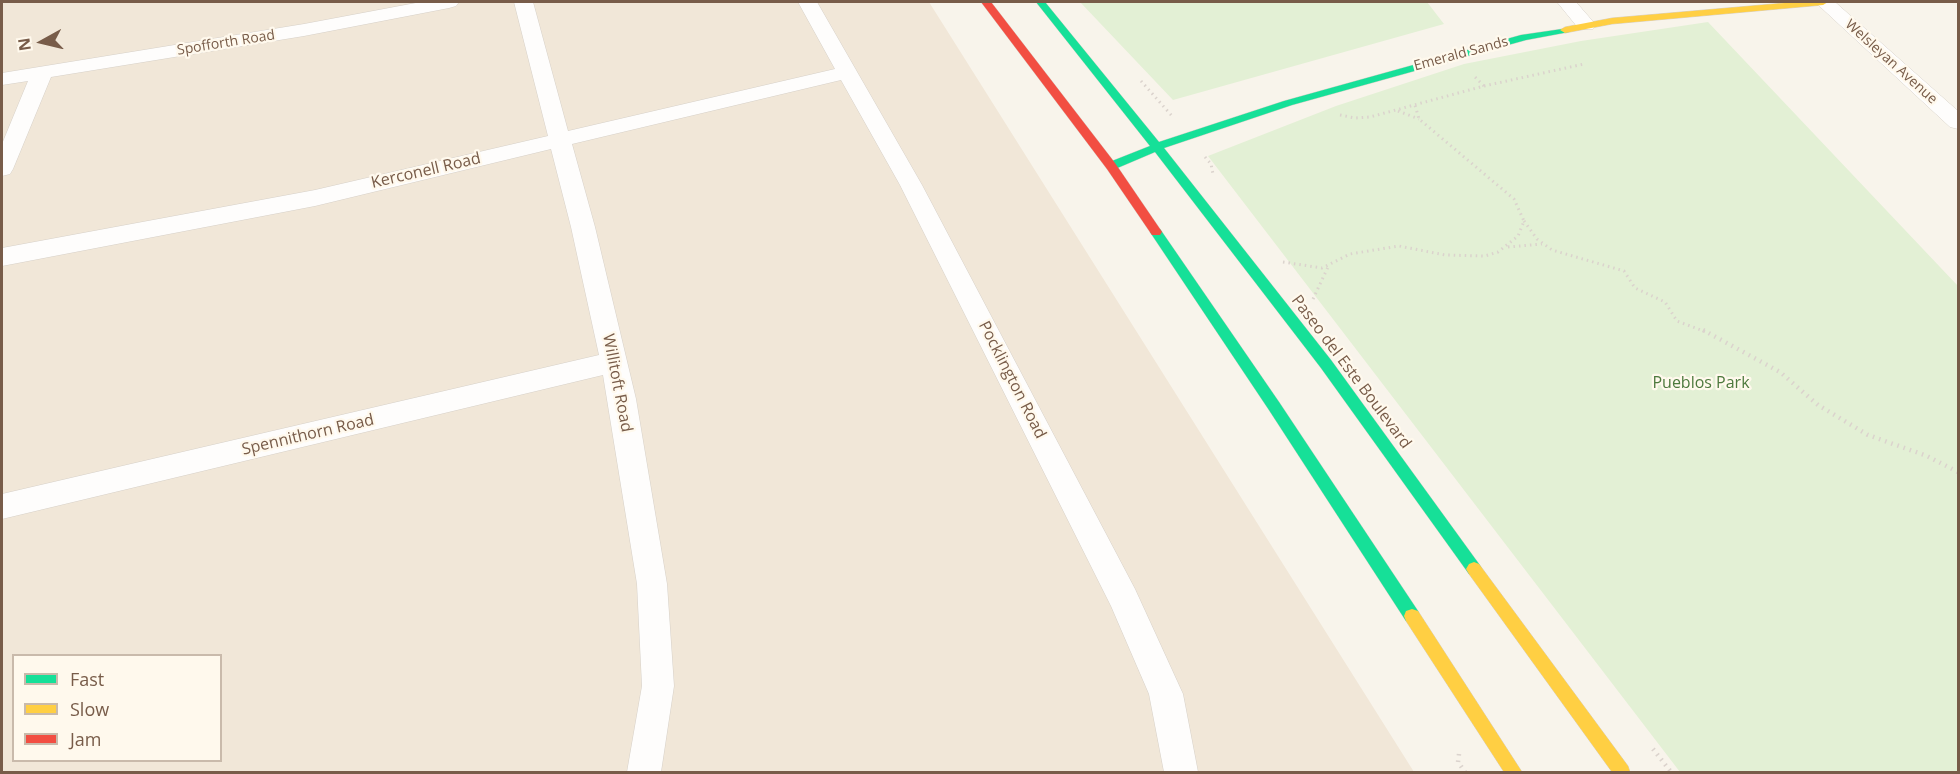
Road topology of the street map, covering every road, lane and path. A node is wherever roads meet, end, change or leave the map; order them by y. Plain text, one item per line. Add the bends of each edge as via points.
1 (449, 2) edge
2 (523, 2) edge
3 (808, 2) edge
4 (986, 2) edge
5 (1040, 2) edge
6 (1566, 2) edge
7 (1823, 2) edge
8 (1586, 25) junction
9 (1584, 64) dead end
10 (848, 72) junction
11 (42, 73) junction
12 (1472, 75) dead end
13 (2, 79) edge
14 (1484, 86) junction
15 (1415, 105) junction
16 (1394, 110) junction
17 (1340, 115) dead end
18 (1419, 119) junction
19 (1959, 122) edge
20 (559, 139) junction
21 (1157, 147) junction
22 (1111, 166) junction
23 (2, 169) edge
24 (1524, 221) junction
25 (1543, 244) junction
26 (1505, 247) junction
27 (2, 256) edge
28 (1282, 262) dead end
29 (1328, 267) junction
30 (1312, 300) dead end
31 (614, 362) junction
32 (1959, 472) edge
33 (2, 507) edge
34 (644, 772) edge
35 (1181, 772) edge
36 (1514, 772) edge
37 (1622, 772) edge

1 - 11 street, Spofforth Road
2 - 20 street, Willitoft Road
3 - 10 street, Pocklington Road
4 - 22 main road
5 - 21 main road, Paseo del Este Boulevard
6 - 8 street
7 - 8 main road, Emerald Sands
7 - 19 street, Welsleyan Avenue
8 - 21 main road, Emerald Sands via 1525,37 1287,102
9 - 14 path
10 - 20 street, Kerconell Road
10 - 35 street, Pocklington Road via 911,185 1124,599 1166,694
11 - 13 street, Spofforth Road
11 - 23 street
12 - 14 path
14 - 15 path
15 - 16 path
15 - 18 path
16 - 17 path via 1364,118
16 - 18 path
18 - 24 path via 1508,192
20 - 27 street, Kerconell Road via 315,198
20 - 31 street, Willitoft Road via 584,227
21 - 22 main road, Emerald Sands
21 - 37 main road, Paseo del Este Boulevard via 1326,364
22 - 36 main road
24 - 25 path
24 - 26 path via 1518,236
25 - 26 path
25 - 32 path via 1624,271 1635,288 1665,302 1680,324 1703,330 1780,372 1828,412 1868,435
26 - 29 path via 1485,256 1464,257 1391,246 1350,254
28 - 29 path
29 - 30 path
31 - 33 street, Spennithorn Road
31 - 34 street, Willitoft Road via 652,584 658,686

